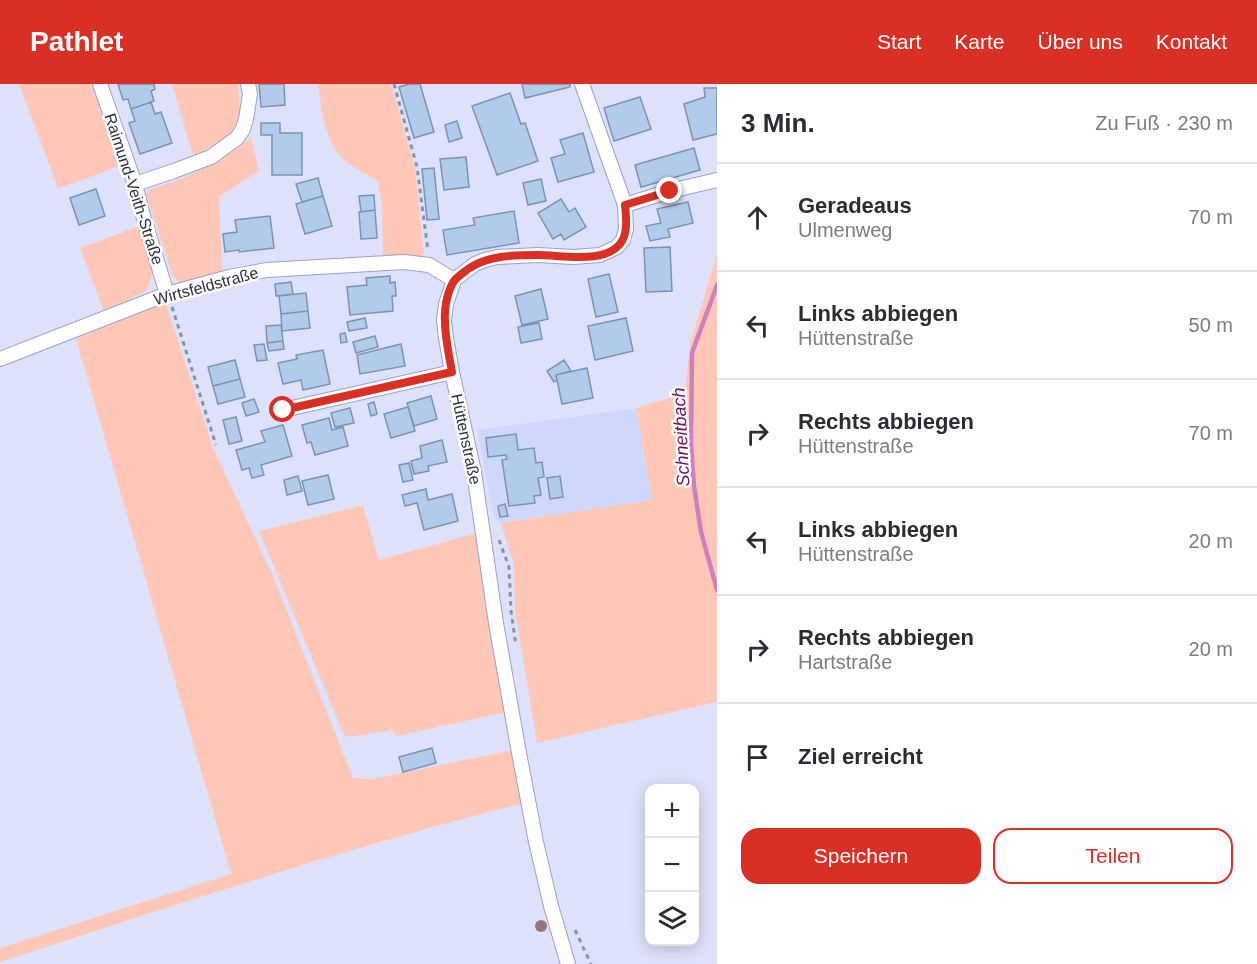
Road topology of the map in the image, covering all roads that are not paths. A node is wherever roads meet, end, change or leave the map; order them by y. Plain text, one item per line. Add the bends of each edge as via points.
1 (100, 84) edge
2 (248, 84) edge
3 (582, 84) edge
4 (717, 180) edge
5 (135, 184) junction
6 (625, 205) junction
7 (454, 280) junction
8 (167, 294) junction
9 (0, 359) edge
10 (452, 372) junction
11 (283, 410) dead end
12 (568, 964) edge

1 - 5 street, Raimund-Veith-Straße
2 - 5 street via 246,119 237,138 211,157
3 - 6 street
4 - 6 street
5 - 8 street, Raimund-Veith-Straße
6 - 7 street via 623,240 609,252 580,257 497,257 475,264
7 - 8 street, Wirtsfeldstraße via 429,265 404,262 267,270
7 - 10 street, Hüttenstraße via 444,320
8 - 9 street, Wirtsfeldstraße
10 - 11 street
10 - 12 street, Hüttenstraße via 474,472 536,842

